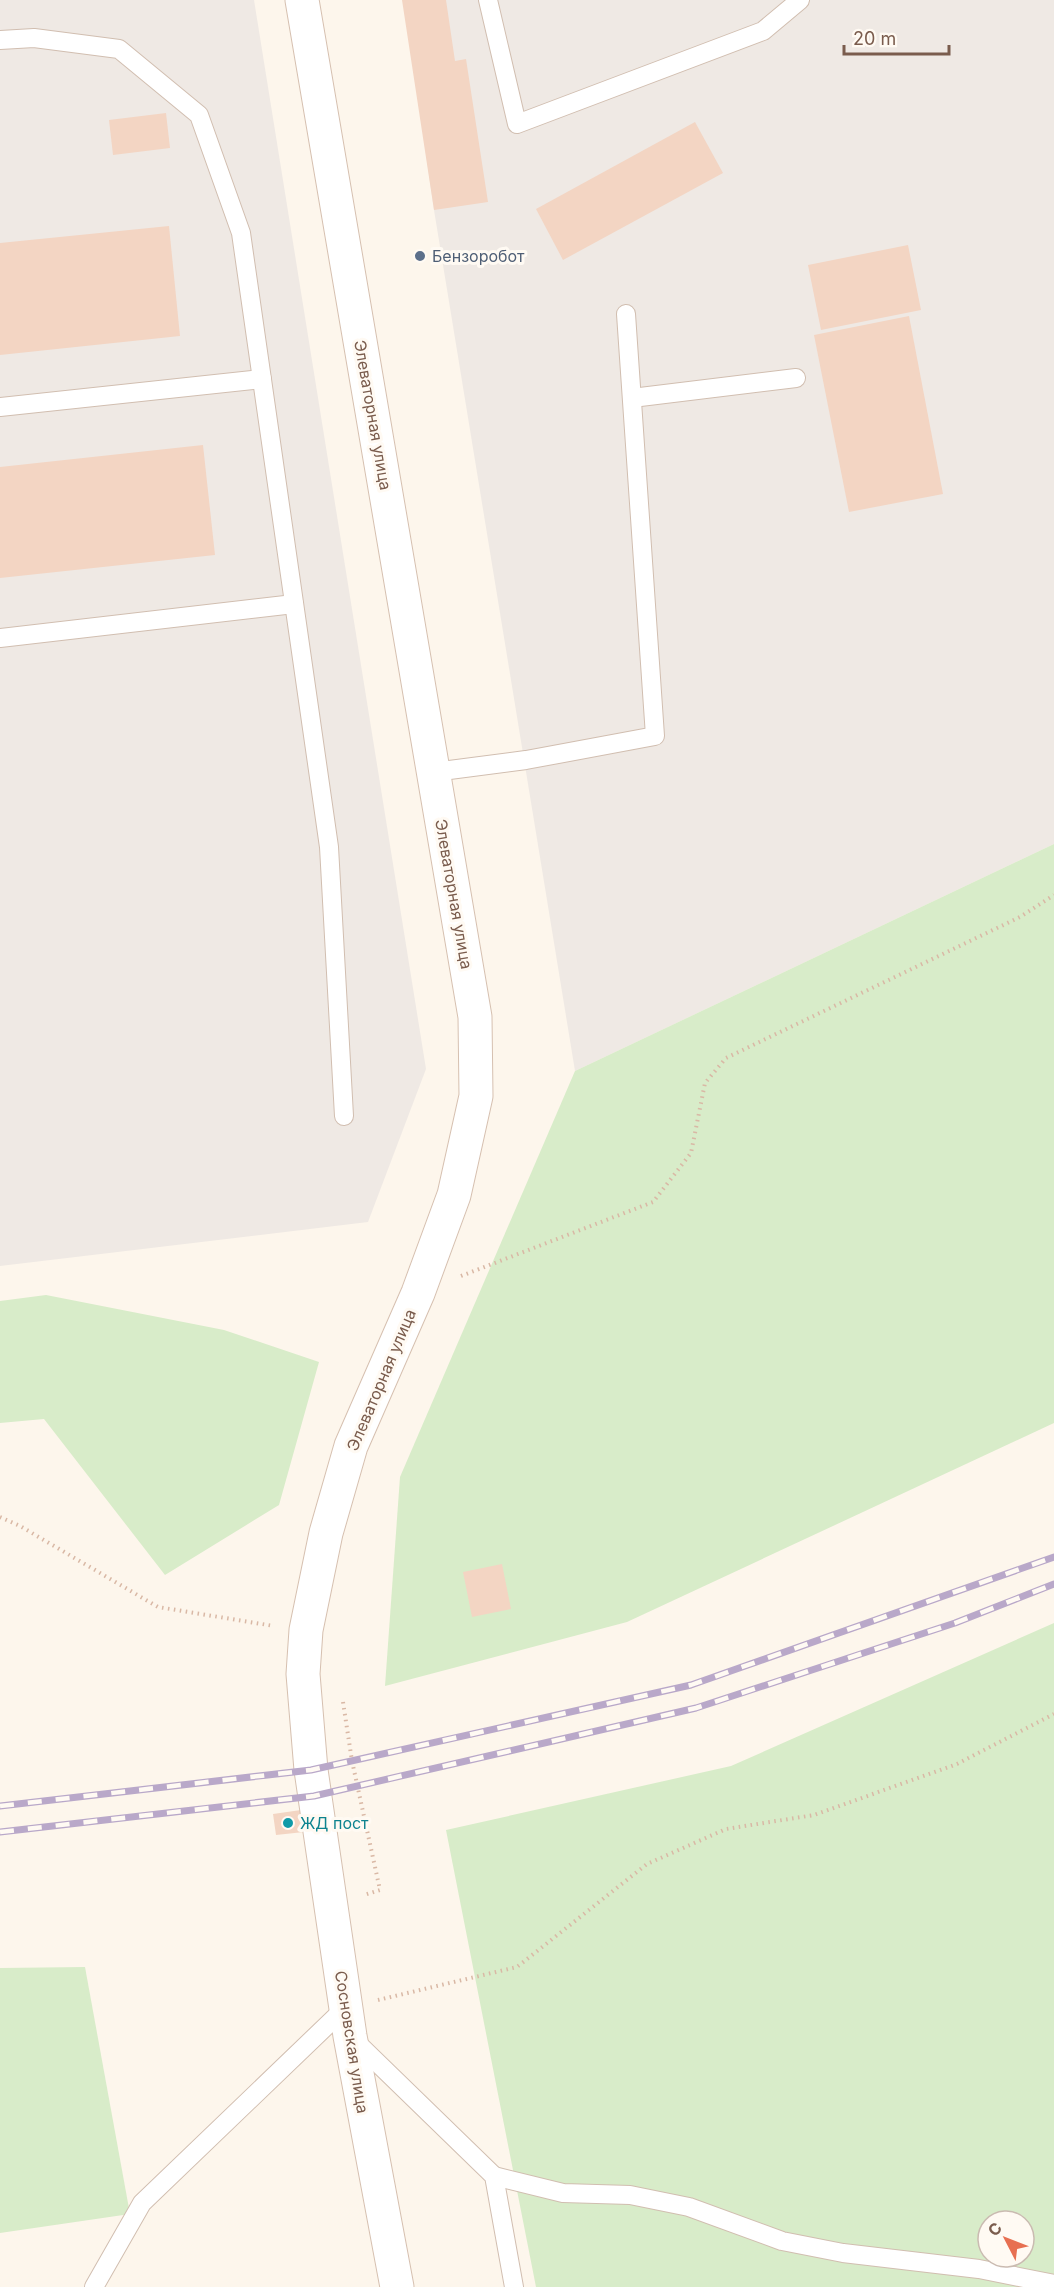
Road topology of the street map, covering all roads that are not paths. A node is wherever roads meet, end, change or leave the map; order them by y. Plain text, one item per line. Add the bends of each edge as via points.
1 (302, 0) edge
2 (489, 0) edge
3 (800, 0) edge
4 (0, 40) edge
5 (626, 314) dead end
6 (796, 378) dead end
7 (262, 379) junction
8 (632, 398) junction
9 (0, 407) edge
10 (294, 604) junction
11 (0, 638) edge
12 (434, 772) junction
13 (344, 1116) dead end
14 (313, 1783) joint
15 (347, 2022) junction
16 (494, 2176) junction
17 (1054, 2284) edge
18 (94, 2287) edge
19 (397, 2287) edge
20 (514, 2287) edge

1 - 12 main road, Элеваторная улица
2 - 3 lane via 517,124 763,31
4 - 7 lane via 34,38 119,49 199,116 241,233
5 - 8 lane
6 - 8 lane
7 - 9 lane
7 - 10 lane
8 - 12 lane via 655,736
10 - 11 lane
10 - 13 lane via 329,847
12 - 14 main road, Элеваторная улица via 475,1017 476,1096 454,1195 418,1293 351,1446 326,1533 306,1630 303,1674
14 - 15 main road, Сосновская улица
15 - 16 lane
15 - 18 lane via 142,2203
15 - 19 main road, Сосновская улица
16 - 17 lane via 562,2193 630,2196 689,2207 782,2241 843,2253 979,2269
16 - 20 lane

